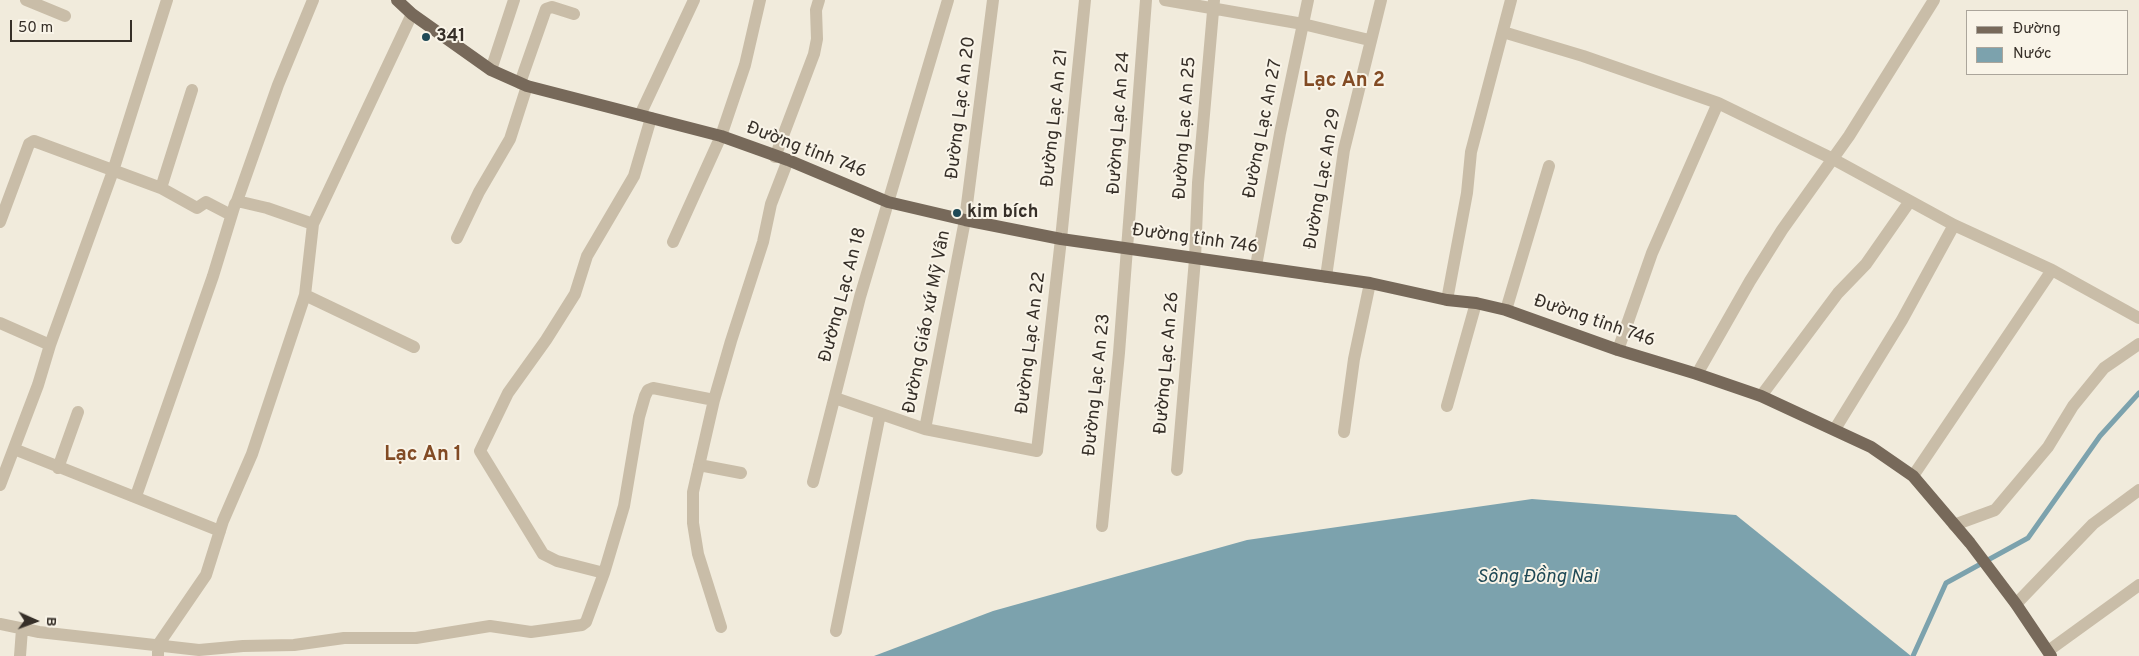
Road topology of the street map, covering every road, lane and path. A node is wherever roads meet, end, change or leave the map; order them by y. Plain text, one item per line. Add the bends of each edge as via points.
1 (26, 0) edge
2 (167, 0) edge
3 (313, 0) edge
4 (397, 0) edge
5 (514, 0) edge
6 (694, 0) edge
7 (760, 0) edge
8 (819, 0) edge
9 (948, 0) edge
10 (992, 0) edge
11 (1085, 0) edge
12 (1146, 0) edge
13 (1165, 0) edge
14 (1308, 0) edge
15 (1381, 0) edge
16 (1511, 0) edge
17 (1934, 0) edge
18 (1214, 4) edge
19 (412, 14) junction
20 (574, 14) dead end
21 (65, 16) dead end
22 (1303, 24) junction
23 (1504, 32) junction
24 (1369, 40) junction
25 (491, 70) junction
26 (523, 85) junction
27 (192, 90) dead end
28 (1718, 103) junction
29 (646, 117) junction
30 (721, 136) junction
31 (1832, 158) junction
32 (781, 159) junction
33 (1549, 166) dead end
34 (113, 171) junction
35 (161, 188) junction
36 (237, 201) junction
37 (1910, 201) junction
38 (888, 202) junction
39 (231, 215) junction
40 (965, 220) junction
41 (0, 222) edge
42 (314, 224) junction
43 (1954, 225) junction
44 (457, 238) dead end
45 (1061, 240) junction
46 (673, 242) dead end
47 (1128, 248) junction
48 (1195, 259) junction
49 (1256, 266) junction
50 (2052, 270) junction
51 (1326, 277) junction
52 (1370, 283) junction
53 (305, 295) junction
54 (1447, 300) junction
55 (1476, 304) junction
56 (1506, 310) junction
57 (2139, 318) edge
58 (0, 322) edge
59 (2139, 344) edge
60 (50, 345) junction
61 (414, 347) dead end
62 (1618, 350) junction
63 (1697, 374) junction
64 (1761, 396) junction
65 (835, 398) junction
66 (714, 400) junction
67 (1447, 406) dead end
68 (78, 412) dead end
69 (880, 414) junction
70 (1835, 429) junction
71 (925, 430) junction
72 (1344, 432) dead end
73 (14, 449) junction
74 (699, 466) junction
75 (58, 468) junction
76 (1177, 470) dead end
77 (742, 473) dead end
78 (1913, 476) junction
79 (813, 482) dead end
80 (0, 485) edge
81 (2139, 490) edge
82 (136, 496) junction
83 (1954, 525) junction
84 (1102, 526) dead end
85 (220, 531) junction
86 (604, 573) junction
87 (2139, 585) edge
88 (2016, 604) junction
89 (0, 624) edge
90 (722, 627) dead end
91 (22, 630) junction
92 (836, 631) dead end
93 (158, 650) edge
94 (2050, 654) edge
95 (20, 656) edge

1 - 21 street
2 - 34 street
3 - 36 street via 278,85
4 - 19 main road, Đường tỉnh 746
5 - 25 street
6 - 29 street
7 - 30 street via 745,65
8 - 32 street via 814,54
9 - 38 street, Đường Lạc An 18
10 - 40 street, Đường Lạc An 20
11 - 45 street, Đường Lạc An 21
12 - 47 street, Đường Lạc An 24
13 - 18 street
14 - 22 street, Đường Lạc An 27
15 - 24 street, Đường Lạc An 29
16 - 23 street
17 - 31 street via 1860,120
18 - 22 street
18 - 48 street, Đường Lạc An 25 via 1198,184
19 - 25 main road, Đường tỉnh 746
19 - 42 street
20 - 26 street via 552,7 546,9
22 - 24 street
22 - 49 street, Đường Lạc An 27
23 - 28 street
23 - 54 street via 1471,152 1467,193
24 - 51 street, Đường Lạc An 29 via 1344,150
25 - 26 main road, Đường tỉnh 746
26 - 29 main road, Đường tỉnh 746
26 - 44 street via 510,139
27 - 35 street
28 - 31 street
28 - 62 street via 1652,253
29 - 30 main road, Đường tỉnh 746
29 - 86 street via 634,176 587,256 575,294 508,393 480,451 543,554 557,561
30 - 32 main road, Đường tỉnh 746
30 - 46 street
31 - 37 street
31 - 63 street via 1754,274
32 - 38 main road, Đường tỉnh 746
32 - 66 street via 763,242
33 - 56 street
34 - 35 street
34 - 41 street via 34,142 29,144
34 - 60 street
35 - 39 street via 197,208 206,202
36 - 39 street
36 - 42 street
37 - 43 street
37 - 64 street via 1866,264 1838,293
38 - 40 main road, Đường tỉnh 746
38 - 65 street, Đường Lạc An 18
39 - 82 street
40 - 45 main road, Đường tỉnh 746
40 - 71 street, Đường Giáo xứ Mỹ Vân
42 - 53 street
43 - 50 street
43 - 70 street via 1902,320
45 - 47 main road, Đường tỉnh 746
45 - 71 street, Đường Lạc An 22 via 1037,450
47 - 48 main road, Đường tỉnh 746
47 - 84 street, Đường Lạc An 23
48 - 49 main road, Đường tỉnh 746
48 - 76 street, Đường Lạc An 26
49 - 51 main road, Đường tỉnh 746
50 - 57 street
50 - 78 street
51 - 52 main road, Đường tỉnh 746
52 - 54 main road, Đường tỉnh 746
52 - 72 street via 1354,359
53 - 61 street
53 - 85 street via 252,454
54 - 55 main road, Đường tỉnh 746
55 - 56 main road, Đường tỉnh 746
55 - 67 street
56 - 62 main road, Đường tỉnh 746
58 - 60 street
59 - 83 street via 2104,368 2073,406 2048,447 1995,510
60 - 73 street
62 - 63 main road, Đường tỉnh 746
63 - 64 main road, Đường tỉnh 746
64 - 70 main road, Đường tỉnh 746
65 - 69 street
65 - 79 street, Đường Lạc An 18
66 - 74 street
66 - 86 street via 653,388 648,390 639,417 624,506
68 - 75 street
69 - 71 street
69 - 92 street
70 - 78 main road, Đường tỉnh 746 via 1872,447
73 - 75 street
73 - 80 street
74 - 77 street
74 - 90 street via 693,492 693,523 698,554
75 - 82 street
78 - 83 main road, Đường tỉnh 746
81 - 88 street via 2092,524
82 - 85 street
83 - 88 main road, Đường tỉnh 746
85 - 93 street via 206,575
86 - 93 street via 582,625 530,632 490,626 416,638 344,638 294,645
87 - 94 street
88 - 94 main road
89 - 91 street
91 - 93 street
91 - 95 street

